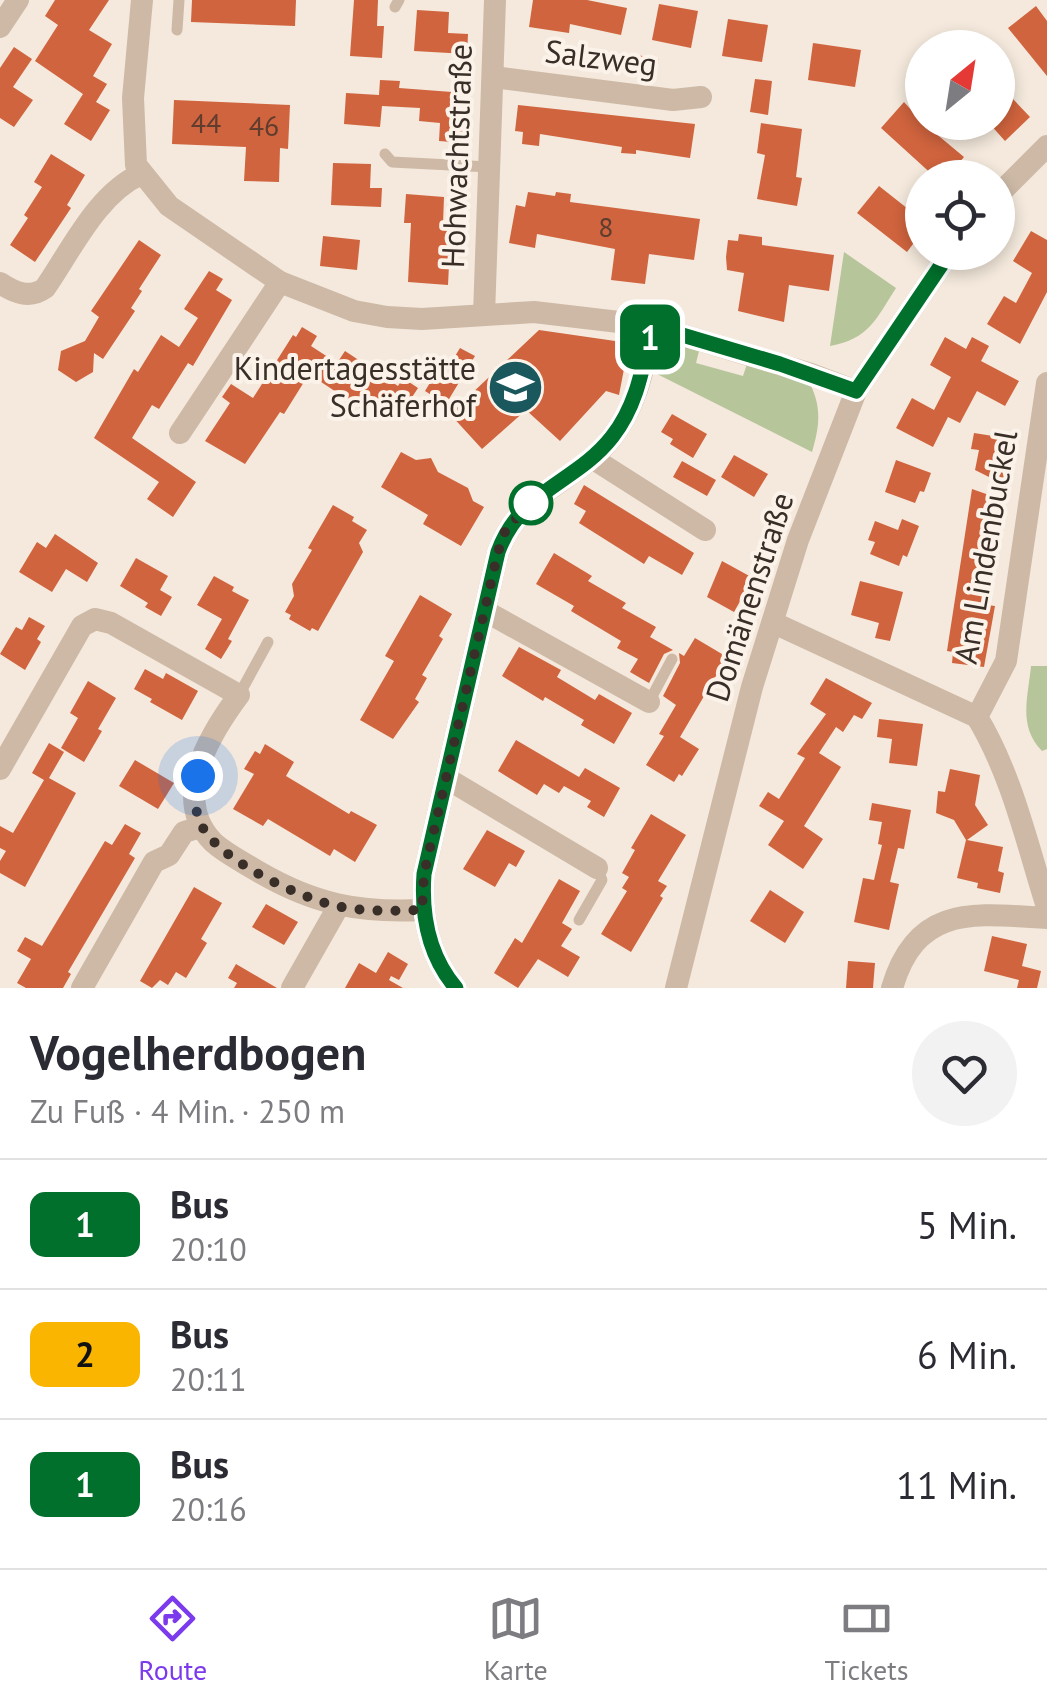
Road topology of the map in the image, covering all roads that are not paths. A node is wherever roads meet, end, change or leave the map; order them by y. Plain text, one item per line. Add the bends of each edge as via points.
1 (18, 0) edge
2 (142, 0) edge
3 (178, 0) edge
4 (495, 0) edge
5 (0, 27) edge
6 (177, 30) dead end
7 (493, 77) junction
8 (701, 97) dead end
9 (1047, 146) edge
10 (385, 154) dead end
11 (489, 167) junction
12 (141, 174) junction
13 (1015, 178) edge
14 (938, 270) edge
15 (0, 282) edge
16 (280, 282) junction
17 (484, 315) junction
18 (652, 326) junction
19 (1047, 384) edge
20 (856, 391) junction
21 (180, 432) dead end
22 (592, 458) junction
23 (704, 530) dead end
24 (485, 611) junction
25 (774, 623) junction
26 (268, 642) dead end
27 (672, 658) dead end
28 (238, 695) junction
29 (649, 702) joint
30 (978, 718) junction
31 (0, 769) edge
32 (446, 778) junction
33 (202, 827) junction
34 (597, 868) joint
35 (338, 906) junction
36 (1047, 907) edge
37 (422, 910) junction
38 (1047, 918) edge
39 (580, 920) dead end
40 (82, 988) edge
41 (292, 988) edge
42 (456, 988) edge
43 (676, 988) edge
44 (892, 988) edge

1 - 5 street
2 - 12 street via 133,98
3 - 6 lane
4 - 7 street, Hohwachtstraße
7 - 8 street, Salzweg via 673,100
7 - 11 street, Hohwachtstraße
9 - 13 street
10 - 11 lane via 392,162
11 - 17 street, Hohwachtstraße
12 - 15 street via 109,196 45,288 25,295
12 - 16 street via 169,206
14 - 20 street, Domänenstraße
16 - 17 street via 387,317
16 - 21 street
17 - 18 street via 534,312
18 - 20 street
18 - 22 street via 632,405
19 - 30 street, Am Lindenbuckel via 1006,661
20 - 25 street, Domänenstraße via 798,540
22 - 23 street
22 - 24 street via 514,518 498,552
24 - 29 street
24 - 32 street
25 - 30 street, Am Lindenbuckel
25 - 43 street, Domänenstraße
26 - 28 lane
27 - 29 lane
28 - 31 street via 95,620 82,626
28 - 33 street via 202,754 194,796
30 - 36 street via 1009,786
32 - 34 street
32 - 37 street
33 - 35 street via 254,869
33 - 40 street via 184,832 169,855 154,862
34 - 39 lane via 602,880
35 - 37 street
35 - 41 street
37 - 42 street via 432,947
38 - 44 street via 957,916 942,922 912,946

